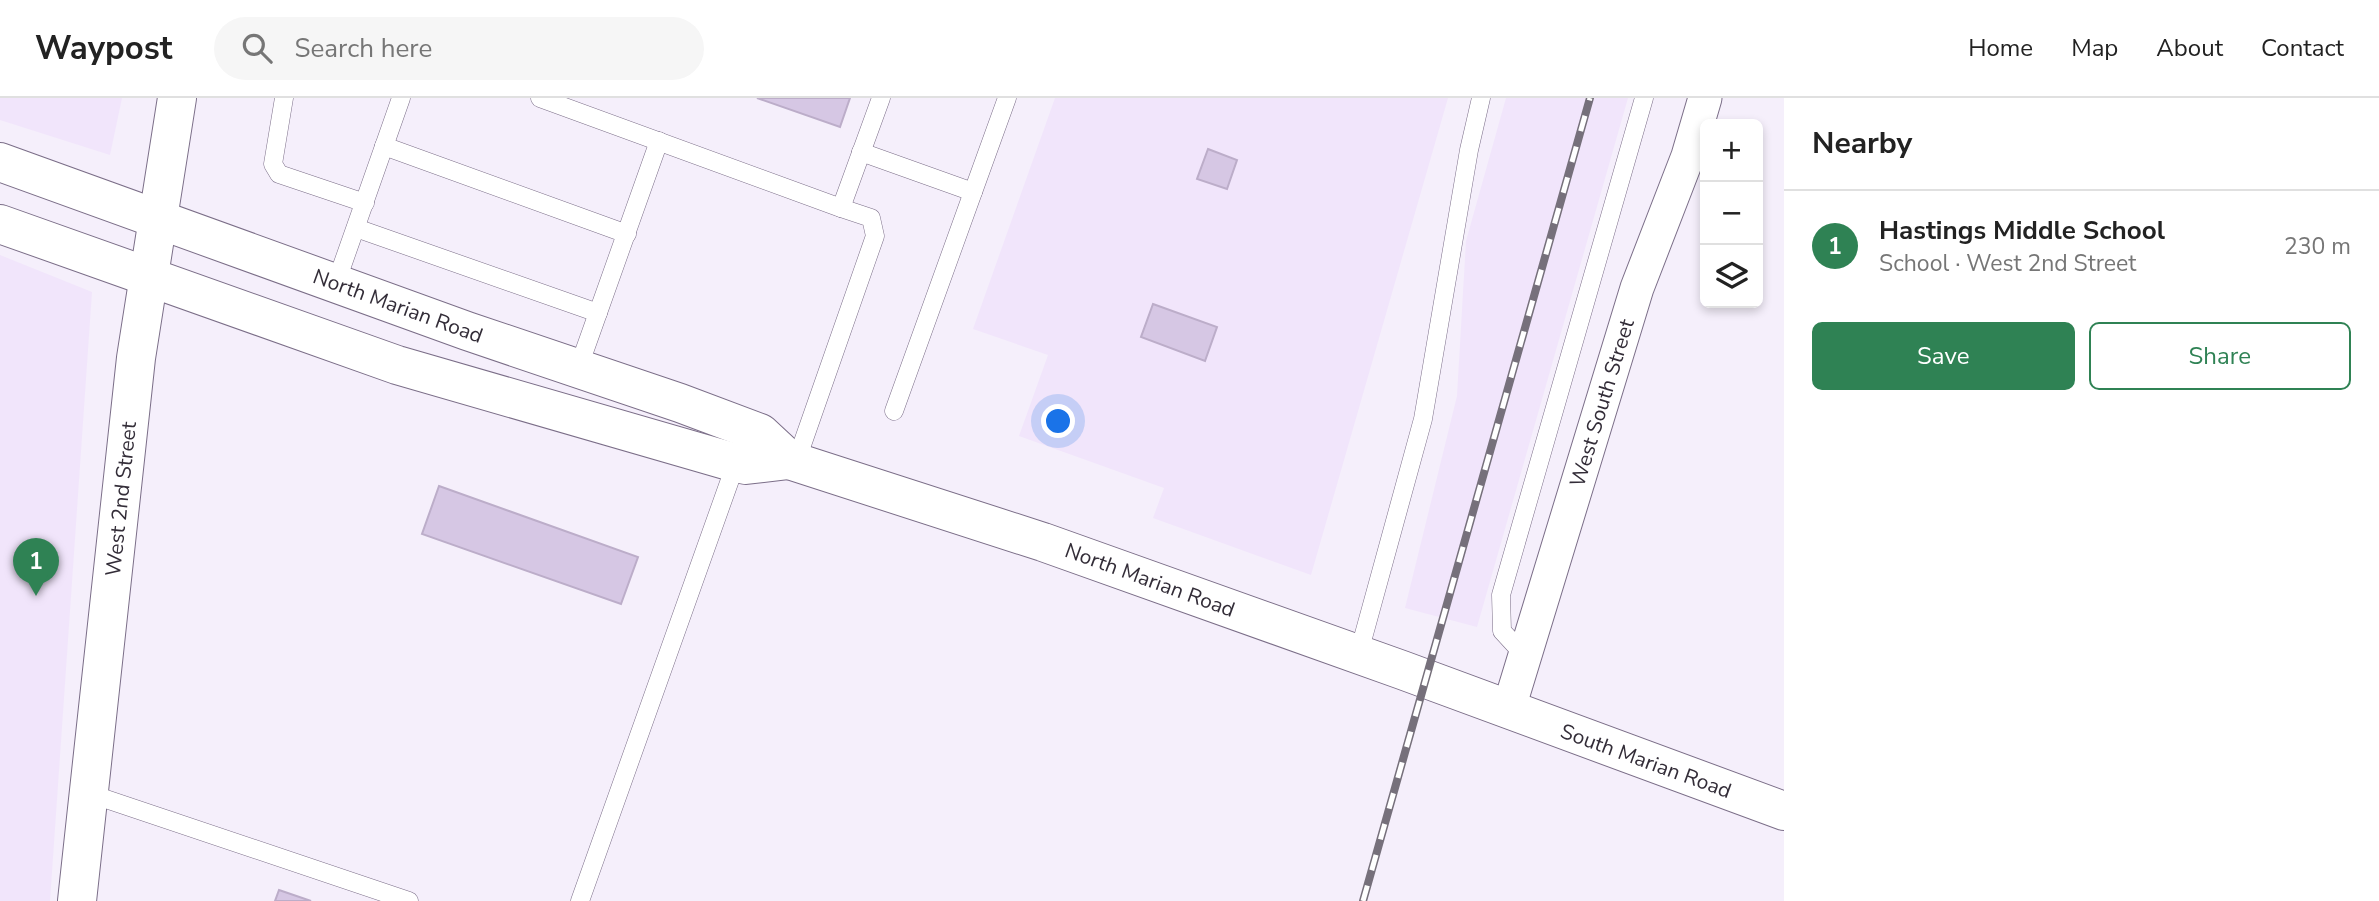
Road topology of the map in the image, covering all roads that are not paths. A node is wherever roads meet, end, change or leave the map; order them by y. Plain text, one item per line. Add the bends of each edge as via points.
1 (177, 98) edge
2 (284, 98) edge
3 (401, 98) edge
4 (540, 98) edge
5 (881, 98) edge
6 (1007, 98) edge
7 (1481, 98) edge
8 (1644, 98) edge
9 (1705, 98) edge
10 (660, 141) junction
11 (384, 146) junction
12 (861, 152) junction
13 (0, 162) edge
14 (972, 192) junction
15 (365, 203) junction
16 (841, 208) junction
17 (157, 218) junction
18 (0, 224) edge
19 (356, 228) junction
20 (627, 234) junction
21 (148, 276) junction
22 (336, 283) junction
23 (598, 313) junction
24 (579, 369) junction
25 (894, 411) dead end
26 (792, 461) junction
27 (736, 463) junction
28 (1358, 656) junction
29 (1525, 656) junction
30 (1508, 711) junction
31 (88, 793) junction
32 (1784, 811) edge
33 (76, 901) edge
34 (409, 901) edge
35 (580, 901) edge

1 - 17 street, West 2nd Street
2 - 15 lane via 273,164 279,174
3 - 11 lane
4 - 10 lane
5 - 12 lane
6 - 14 lane
7 - 28 lane via 1423,419
8 - 29 lane via 1501,595 1502,631
9 - 29 street, West South Street via 1688,156 1637,288
10 - 16 lane
10 - 20 lane
11 - 15 lane
11 - 20 lane
12 - 14 lane
12 - 16 lane
13 - 17 street, North Marian Road
14 - 25 lane
15 - 19 lane
16 - 26 lane via 871,218 875,236
17 - 21 street, West 2nd Street
17 - 22 street, North Marian Road
18 - 21 street, North Marian Road
19 - 22 lane
19 - 23 lane
20 - 23 lane
21 - 27 street, North Marian Road via 397,365
21 - 31 street, West 2nd Street
22 - 24 street, North Marian Road
23 - 24 lane
24 - 26 street, North Marian Road via 760,433
26 - 27 street, North Marian Road
26 - 28 street, North Marian Road via 1044,542
27 - 35 lane
28 - 30 street, North Marian Road
29 - 30 street, West South Street
30 - 32 street, South Marian Road
31 - 33 street, West 2nd Street
31 - 34 lane

